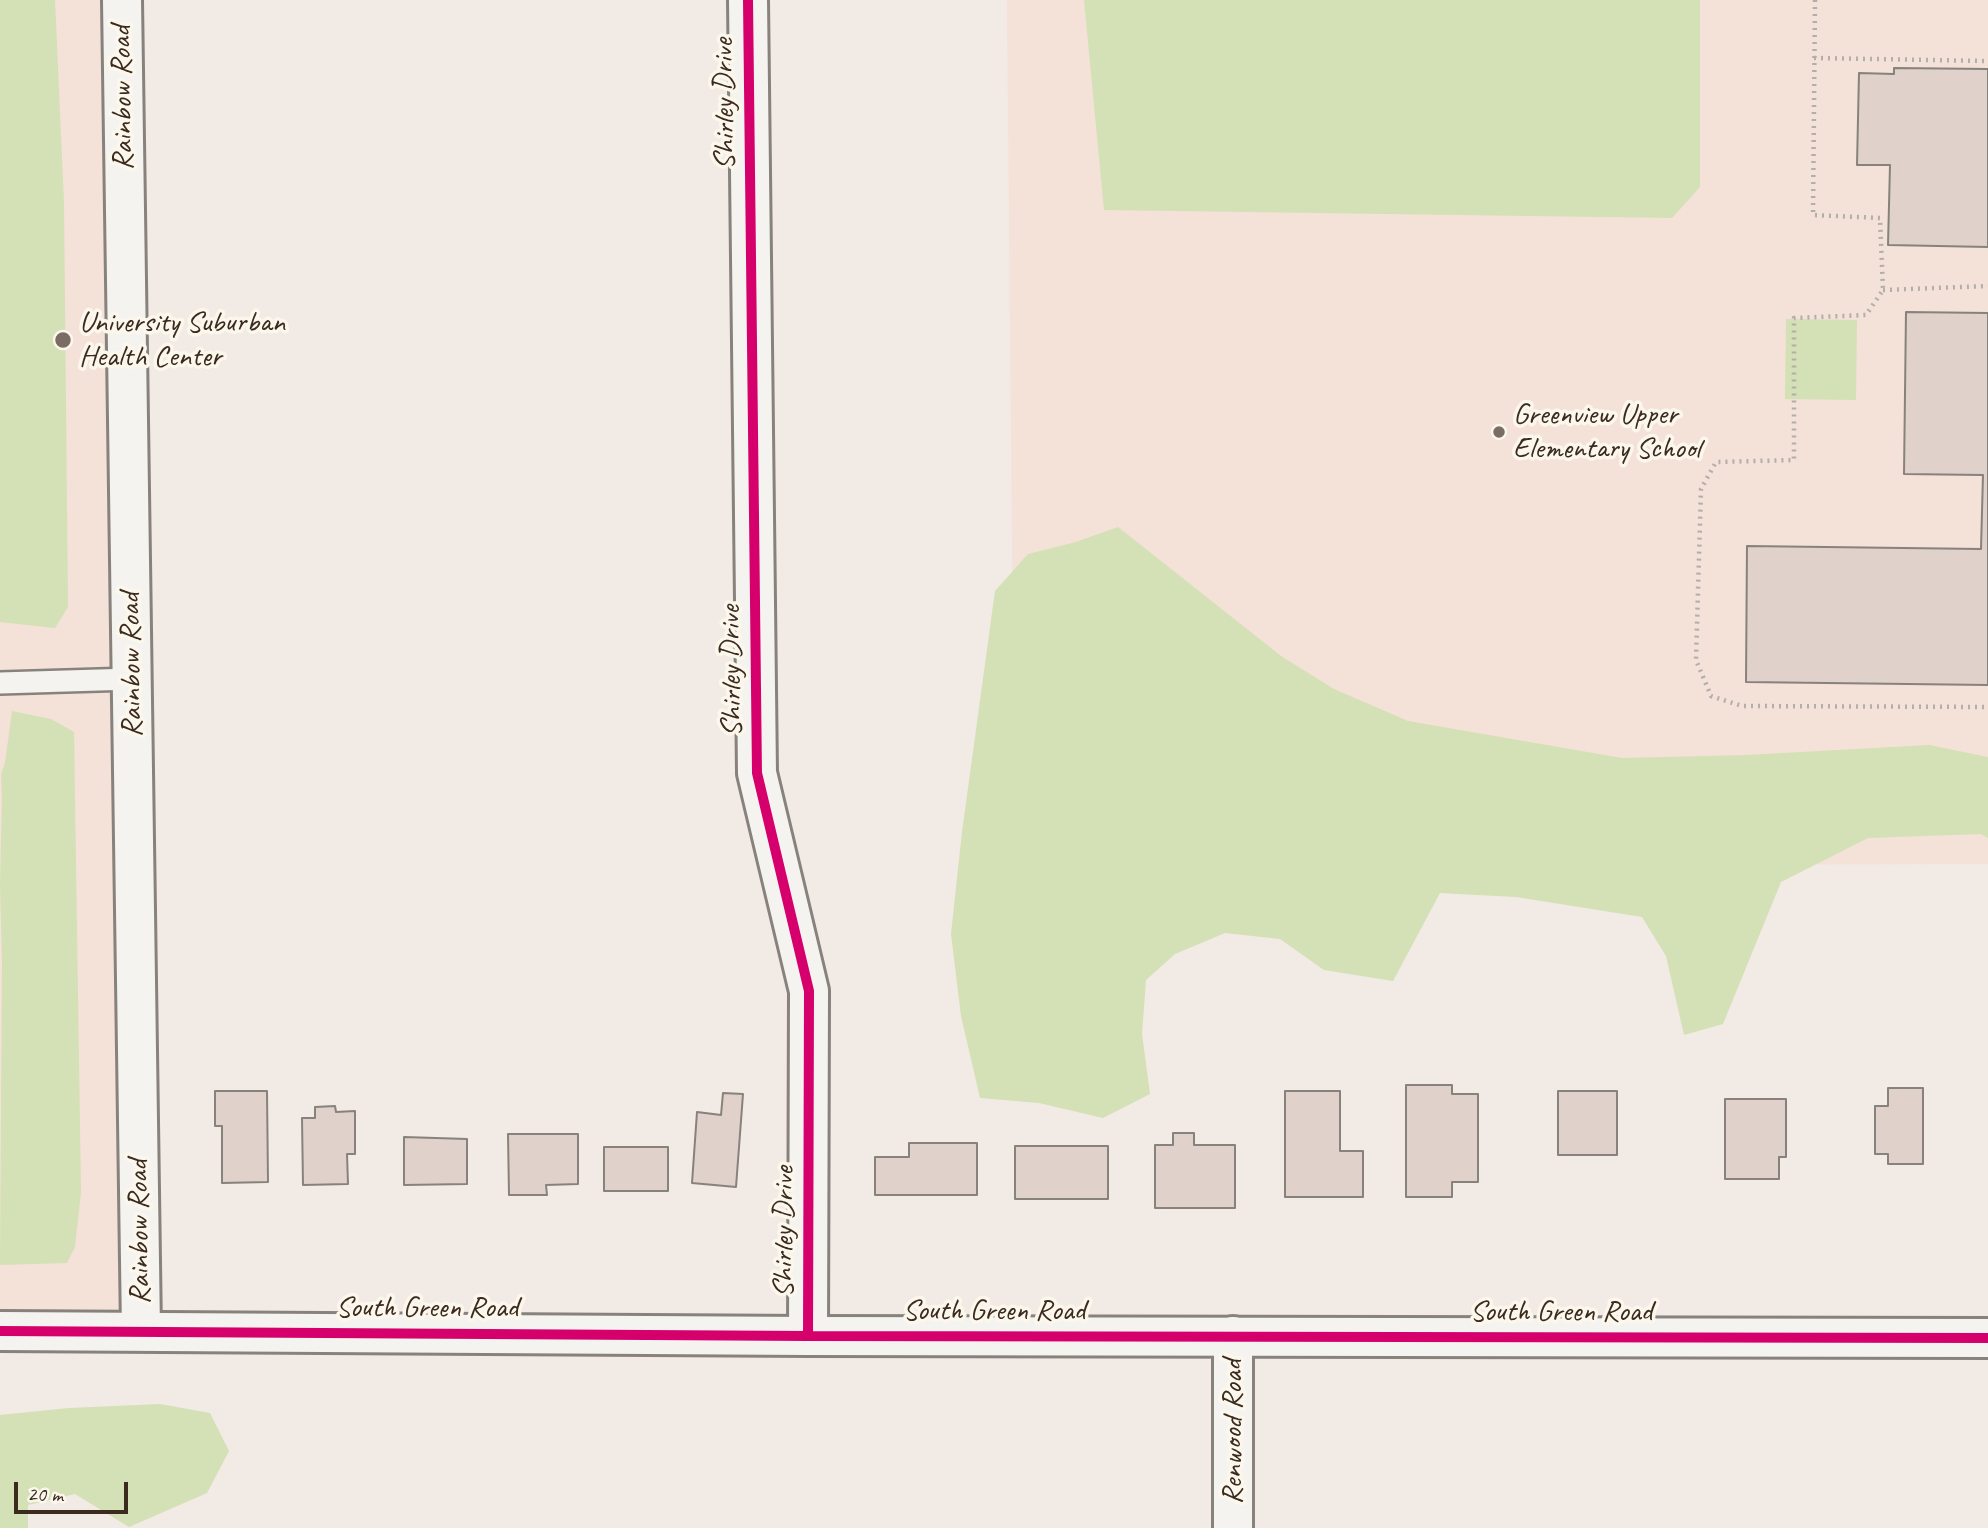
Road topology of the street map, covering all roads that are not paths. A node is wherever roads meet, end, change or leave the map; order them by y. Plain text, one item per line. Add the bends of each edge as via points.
1 (122, 0) edge
2 (748, 0) edge
3 (132, 679) junction
4 (0, 682) edge
5 (0, 1331) edge
6 (141, 1331) junction
7 (808, 1336) junction
8 (1233, 1336) junction
9 (1988, 1338) edge
10 (1233, 1528) edge

1 - 3 street, Rainbow Road
2 - 7 street, Shirley Drive via 757,773 808,991
3 - 4 lane
3 - 6 street, Rainbow Road
5 - 6 street, South Green Road
6 - 7 street, South Green Road
7 - 8 street, South Green Road
8 - 9 street, South Green Road
8 - 10 street, Renwood Road

